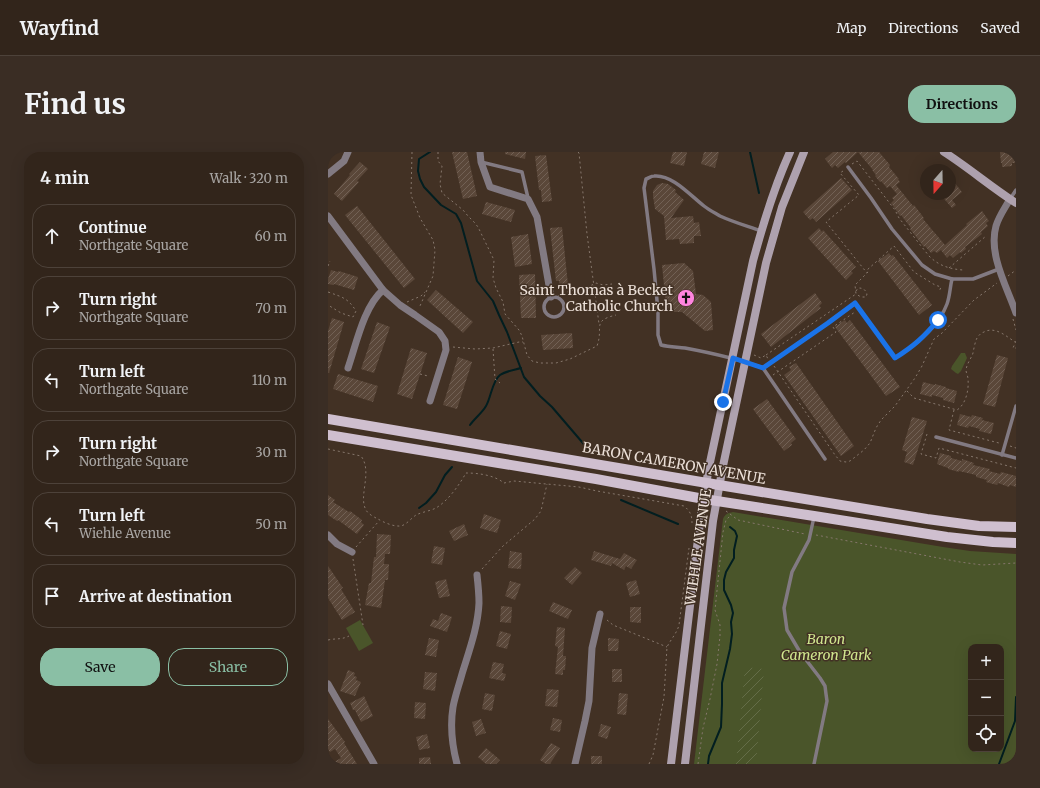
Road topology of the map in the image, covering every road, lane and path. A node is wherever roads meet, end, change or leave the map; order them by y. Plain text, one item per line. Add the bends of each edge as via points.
1 (348, 152) edge
2 (412, 152) edge
3 (438, 152) edge
4 (480, 152) edge
5 (578, 152) edge
6 (790, 152) edge
7 (804, 152) edge
8 (944, 152) edge
9 (482, 162) junction
10 (848, 167) junction
11 (328, 174) edge
12 (1016, 190) edge
13 (528, 199) junction
14 (1013, 201) edge
15 (328, 216) edge
16 (761, 231) junction
17 (990, 233) dead end
18 (330, 261) dead end
19 (328, 266) edge
20 (949, 268) junction
21 (999, 269) junction
22 (963, 270) dead end
23 (1016, 270) edge
24 (867, 273) junction
25 (952, 279) junction
26 (1003, 279) junction
27 (612, 284) dead end
28 (594, 285) junction
29 (383, 290) junction
30 (856, 291) junction
31 (328, 292) edge
32 (426, 292) junction
33 (939, 292) dead end
34 (856, 294) junction
35 (553, 297) junction
36 (406, 302) dead end
37 (328, 305) edge
38 (420, 306) dead end
39 (856, 312) dead end
40 (1016, 313) edge
41 (616, 315) dead end
42 (599, 325) junction
43 (1016, 341) edge
44 (523, 342) junction
45 (446, 346) junction
46 (493, 348) junction
47 (1016, 348) edge
48 (752, 352) dead end
49 (766, 355) junction
50 (733, 358) junction
51 (745, 362) junction
52 (771, 362) junction
53 (348, 368) dead end
54 (763, 368) junction
55 (778, 372) junction
56 (420, 374) dead end
57 (428, 376) dead end
58 (770, 377) junction
59 (500, 383) dead end
60 (906, 390) junction
61 (430, 401) dead end
62 (1016, 406) edge
63 (954, 409) junction
64 (328, 419) edge
65 (927, 434) dead end
66 (328, 435) edge
67 (936, 437) dead end
68 (1005, 445) junction
69 (1016, 448) edge
70 (328, 450) edge
71 (1002, 455) junction
72 (1016, 458) edge
73 (825, 459) dead end
74 (1016, 468) edge
75 (706, 483) junction
76 (547, 484) junction
77 (719, 485) junction
78 (704, 498) junction
79 (716, 500) junction
80 (726, 511) dead end
81 (730, 515) junction
82 (814, 516) junction
83 (380, 520) junction
84 (692, 523) dead end
85 (1016, 528) edge
86 (328, 535) edge
87 (810, 535) junction
88 (690, 542) dead end
89 (1016, 543) edge
90 (352, 552) junction
91 (1016, 563) edge
92 (477, 575) joint
93 (600, 614) joint
94 (363, 625) dead end
95 (349, 636) dead end
96 (328, 640) edge
97 (668, 647) junction
98 (328, 684) edge
99 (374, 764) edge
100 (457, 764) edge
101 (575, 764) edge
102 (649, 764) edge
103 (671, 764) edge
104 (685, 764) edge
105 (698, 764) edge
106 (814, 764) edge

1 - 11 street via 344,161
2 - 32 path via 411,195 420,218 433,240 435,250 433,276
3 - 44 path via 438,161 442,166 442,193 463,210 478,227 494,260 493,278 505,314 519,330
4 - 9 street
5 - 28 path
6 - 16 main road, WIEHLE AVENUE
7 - 51 main road, WIEHLE AVENUE via 788,190 766,263
8 - 14 main road
9 - 13 street via 490,187
9 - 13 lane via 522,172
10 - 20 path via 857,161 929,256
10 - 24 path via 840,172 859,196 826,222
10 - 25 lane via 892,229 922,265 935,274
12 - 14 lane
13 - 35 street via 537,217
14 - 21 street via 999,218 994,234
15 - 29 street
16 - 50 main road, WIEHLE AVENUE
16 - 50 lane via 720,216 662,176 646,179 644,188 661,345
17 - 20 path
18 - 19 path
20 - 22 path
21 - 25 lane via 974,279
21 - 26 street
23 - 26 path
24 - 30 path via 855,285
24 - 33 path via 867,270 894,246 914,272 941,287
25 - 52 lane via 947,304 938,320 926,335 895,358 855,303
26 - 40 street
26 - 60 path via 974,300 934,339 922,366
27 - 28 path
28 - 35 path
28 - 42 path
29 - 45 street via 439,332
29 - 53 street via 368,309
30 - 34 path
30 - 34 path via 862,288 867,294 866,297 861,297
31 - 37 path via 344,297 356,311 354,317
32 - 36 path
32 - 38 path
34 - 49 path
35 - 35 lane via 545,301 543,308 546,314 556,317 562,313 564,307 562,300
39 - 55 path via 833,327 836,332
41 - 42 path via 602,320
42 - 44 path via 600,338 597,346 556,363 532,361
43 - 47 path via 1013,348
43 - 63 path via 992,330 978,336 966,369 968,378 964,402 957,410
44 - 46 path
45 - 46 path
45 - 61 street
46 - 59 path via 496,380
48 - 49 path via 761,358
49 - 52 path
50 - 51 lane
50 - 75 main road, WIEHLE AVENUE
51 - 54 lane
51 - 77 main road, WIEHLE AVENUE
52 - 54 lane
52 - 55 path
54 - 58 lane
55 - 58 path
55 - 60 path via 834,455 840,461 846,462 870,443 881,420
56 - 57 path
58 - 73 lane
60 - 63 path via 914,398
62 - 68 lane
63 - 68 path via 949,430
64 - 75 main road, BARON CAMERON AVENUE
65 - 74 path via 921,454 936,458 939,448
66 - 78 main road, BARON CAMERON AVENUE
67 - 71 lane
68 - 69 path
68 - 71 lane
70 - 83 path via 362,456 365,460 363,502 366,510
71 - 72 lane
75 - 77 main road, BARON CAMERON AVENUE
75 - 78 main road, WIEHLE AVENUE
76 - 83 path via 514,481 504,483 495,477 466,473 452,493 436,508 419,514 403,526 394,526
76 - 84 path via 684,506 692,515
76 - 92 path via 541,511 535,519 503,546
77 - 79 main road, WIEHLE AVENUE
77 - 85 main road, BARON CAMERON AVENUE via 956,523
78 - 79 main road, BARON CAMERON AVENUE
78 - 103 main road, WIEHLE AVENUE
79 - 82 main road, BARON CAMERON AVENUE
79 - 104 main road, WIEHLE AVENUE
80 - 81 path
81 - 87 path via 738,520
81 - 105 path via 723,532 715,610 720,625 720,636 710,699 702,728
82 - 87 lane
82 - 89 main road, BARON CAMERON AVENUE via 947,537
83 - 90 path
86 - 90 street via 337,544
87 - 91 path via 982,565
87 - 106 lane via 792,572 784,608 787,630 825,686 826,701
88 - 97 path via 678,630
90 - 94 path
92 - 100 street via 478,608 474,632 455,697 451,725
93 - 97 path via 613,625
93 - 101 street via 592,648 589,701
95 - 96 path via 342,640
97 - 102 path via 664,697
98 - 99 street

